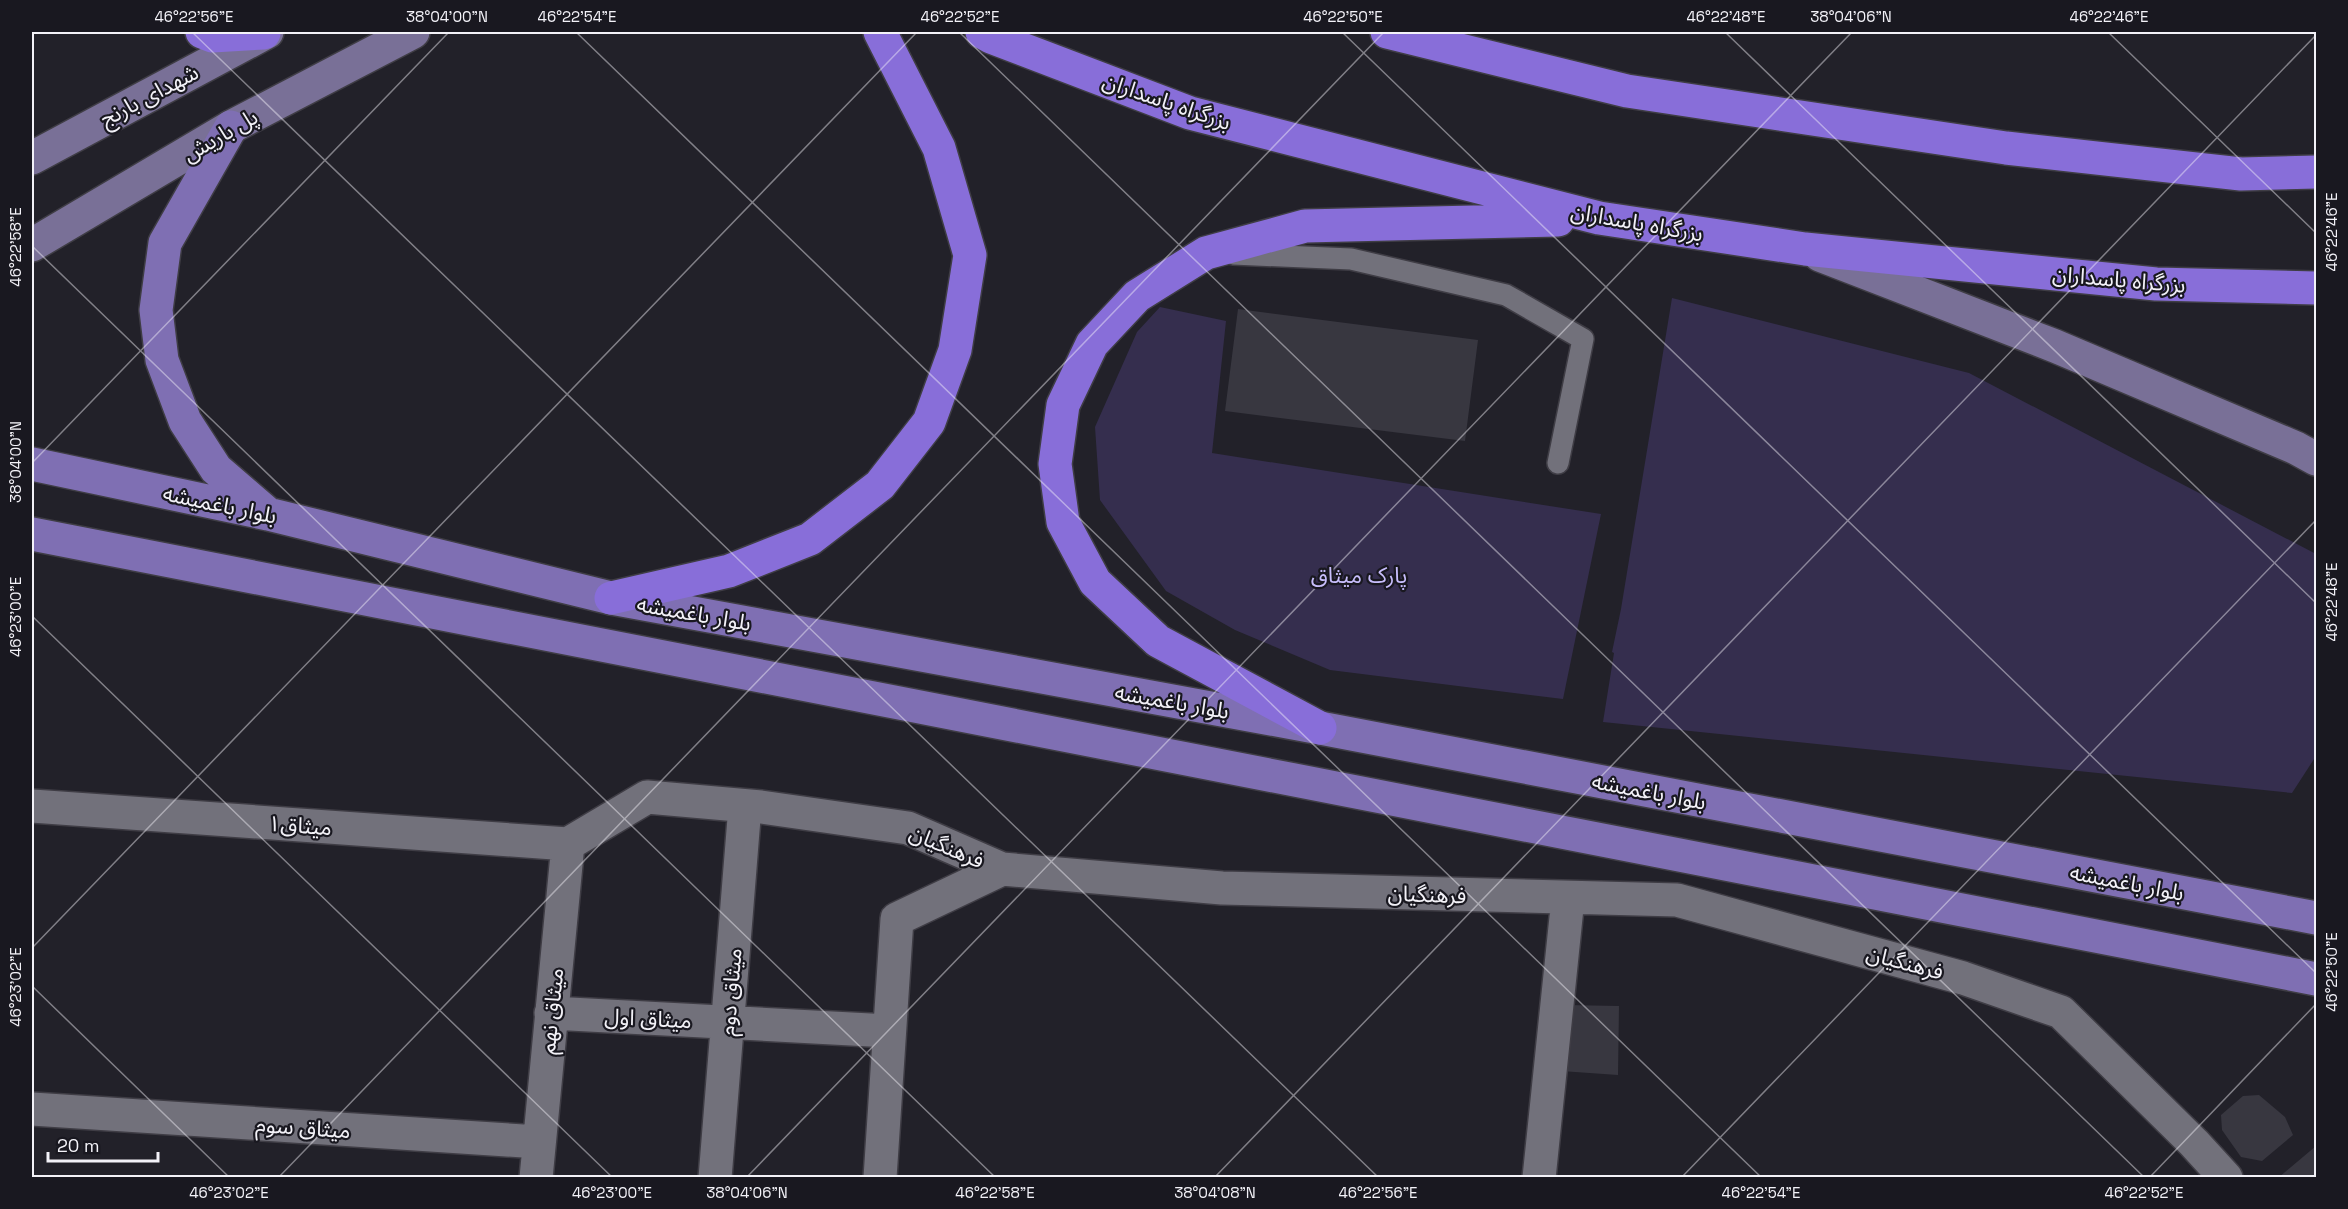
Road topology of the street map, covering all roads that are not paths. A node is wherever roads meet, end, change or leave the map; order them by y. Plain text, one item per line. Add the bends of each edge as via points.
1 (202, 32) edge
2 (265, 32) edge
3 (413, 32) edge
4 (880, 32) edge
5 (982, 32) edge
6 (1387, 32) edge
7 (231, 127) junction
8 (32, 158) edge
9 (2316, 172) edge
10 (1599, 218) junction
11 (32, 245) edge
12 (1805, 249) junction
13 (1206, 253) junction
14 (2316, 288) edge
15 (2316, 459) edge
16 (1558, 463) dead end
17 (32, 464) edge
18 (268, 514) junction
19 (32, 534) edge
20 (611, 598) junction
21 (1320, 728) junction
22 (32, 806) edge
23 (745, 806) junction
24 (568, 844) junction
25 (1686, 855) junction
26 (1002, 869) junction
27 (1569, 898) junction
28 (1677, 900) junction
29 (2316, 918) edge
30 (2316, 979) edge
31 (551, 1013) junction
32 (728, 1022) junction
33 (889, 1031) junction
34 (32, 1109) edge
35 (539, 1142) junction
36 (536, 1178) edge
37 (715, 1178) edge
38 (880, 1178) edge
39 (1539, 1178) edge
40 (2226, 1178) edge

1 - 2 highway via 212,36
2 - 8 main road, شهدای بارنج
3 - 7 main road, پل باریش
4 - 20 highway via 939,148 970,255 955,350 929,422 880,485 810,539 729,571
5 - 10 highway, بزرگراه پاسداران via 1190,113
6 - 9 highway via 1651,95 2006,147 2241,174
7 - 11 main road, پل باریش
7 - 18 main road via 165,243 156,310 162,360 184,421 216,469
10 - 12 highway, بزرگراه پاسداران
10 - 13 highway via 1305,226
12 - 14 highway, بزرگراه پاسداران via 2156,284
12 - 15 main road via 2055,346
13 - 16 lane via 1351,259 1506,295 1583,339
13 - 21 highway via 1137,296 1092,344 1063,405 1055,464 1063,522 1095,582 1158,641
17 - 18 main road, بلوار باغمیشه
18 - 20 main road, بلوار باغمیشه
19 - 25 main road
20 - 21 main road, بلوار باغمیشه
21 - 29 main road, بلوار باغمیشه
22 - 24 street, میثاق۱
23 - 24 street, فرهنگیان via 647,797
23 - 26 street, فرهنگیان via 908,828
23 - 32 street, میثاق دوم
24 - 31 street, میثاق نهم
25 - 28 street
25 - 30 main road
26 - 27 street, فرهنگیان via 1222,888
26 - 33 street via 897,919
27 - 28 street, فرهنگیان
27 - 39 street
28 - 40 street, فرهنگیان via 1963,978 2061,1012
31 - 32 street, میثاق اول
31 - 35 street, میثاق نهم
32 - 33 street, میثاق اول
32 - 37 street, میثاق دوم
33 - 38 street
34 - 35 street, میثاق سوم
35 - 36 street, میثاق نهم

